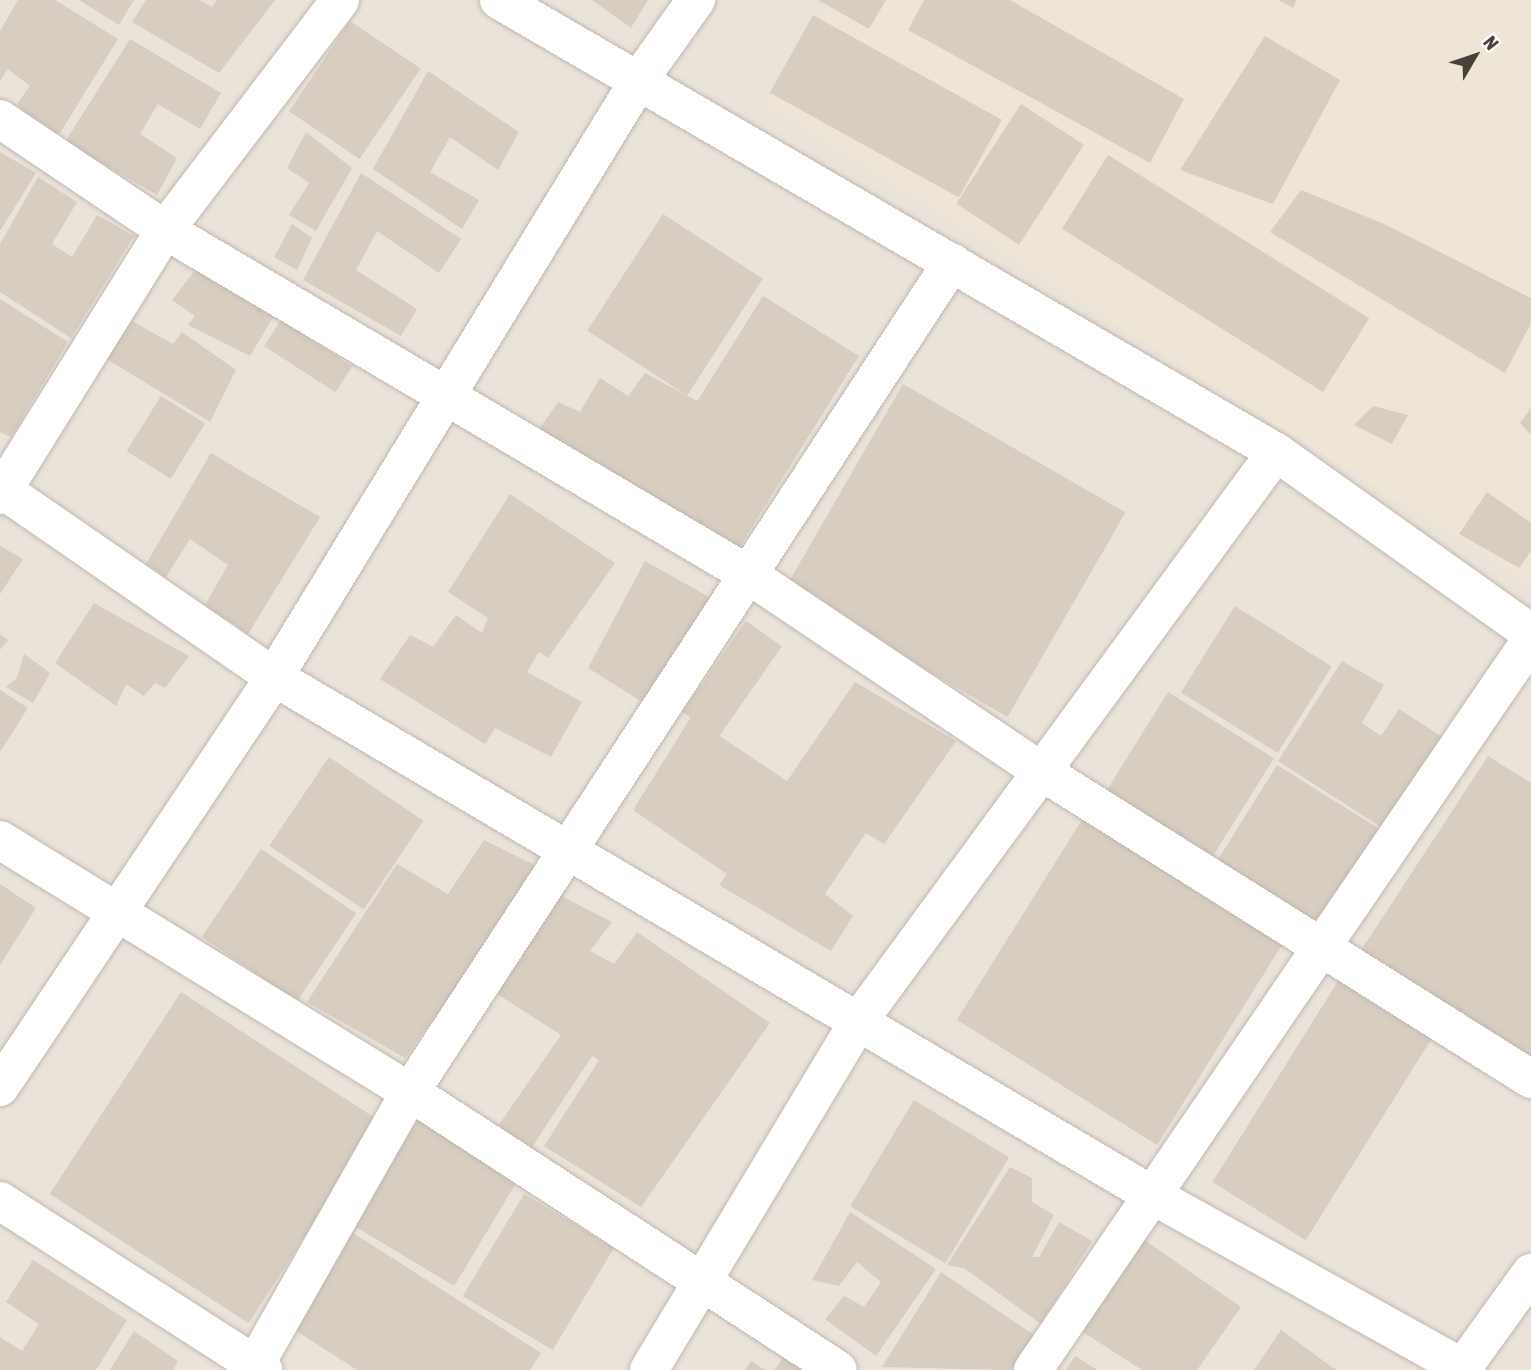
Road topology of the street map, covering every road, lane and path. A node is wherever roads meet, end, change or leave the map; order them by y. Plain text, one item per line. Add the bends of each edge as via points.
1 (340, 0) edge
2 (499, 0) edge
3 (696, 0) edge
4 (641, 77) junction
5 (0, 119) edge
6 (165, 230) junction
7 (952, 262) junction
8 (450, 398) junction
9 (1276, 452) junction
10 (1, 491) edge
11 (747, 573) junction
12 (1531, 633) edge
13 (1531, 640) edge
14 (274, 677) junction
15 (1041, 771) junction
16 (0, 840) edge
17 (573, 848) junction
18 (117, 911) junction
19 (1321, 951) junction
20 (860, 1019) junction
21 (1531, 1079) edge
22 (0, 1087) edge
23 (410, 1092) junction
24 (1152, 1195) junction
25 (0, 1201) edge
26 (1531, 1273) edge
27 (701, 1278) junction
28 (257, 1368) edge
29 (1464, 1369) edge
30 (649, 1370) edge
31 (838, 1370) edge
32 (1033, 1370) edge

1 - 6 street
2 - 4 street
3 - 4 street
4 - 7 street
4 - 8 street
5 - 6 street
6 - 8 street
6 - 10 street
7 - 9 street
7 - 11 street
8 - 11 street
8 - 14 street
9 - 12 street
9 - 15 street
10 - 14 street
11 - 15 street
11 - 17 street
13 - 19 street
14 - 17 street
14 - 18 street
15 - 19 street
15 - 20 street
16 - 18 street
17 - 20 street
17 - 23 street
18 - 22 street
18 - 23 street
19 - 21 street
19 - 24 street
20 - 24 street
20 - 27 street
23 - 27 street
23 - 28 street
24 - 29 street
24 - 32 street
25 - 28 street
26 - 29 street
27 - 30 street
27 - 31 street

